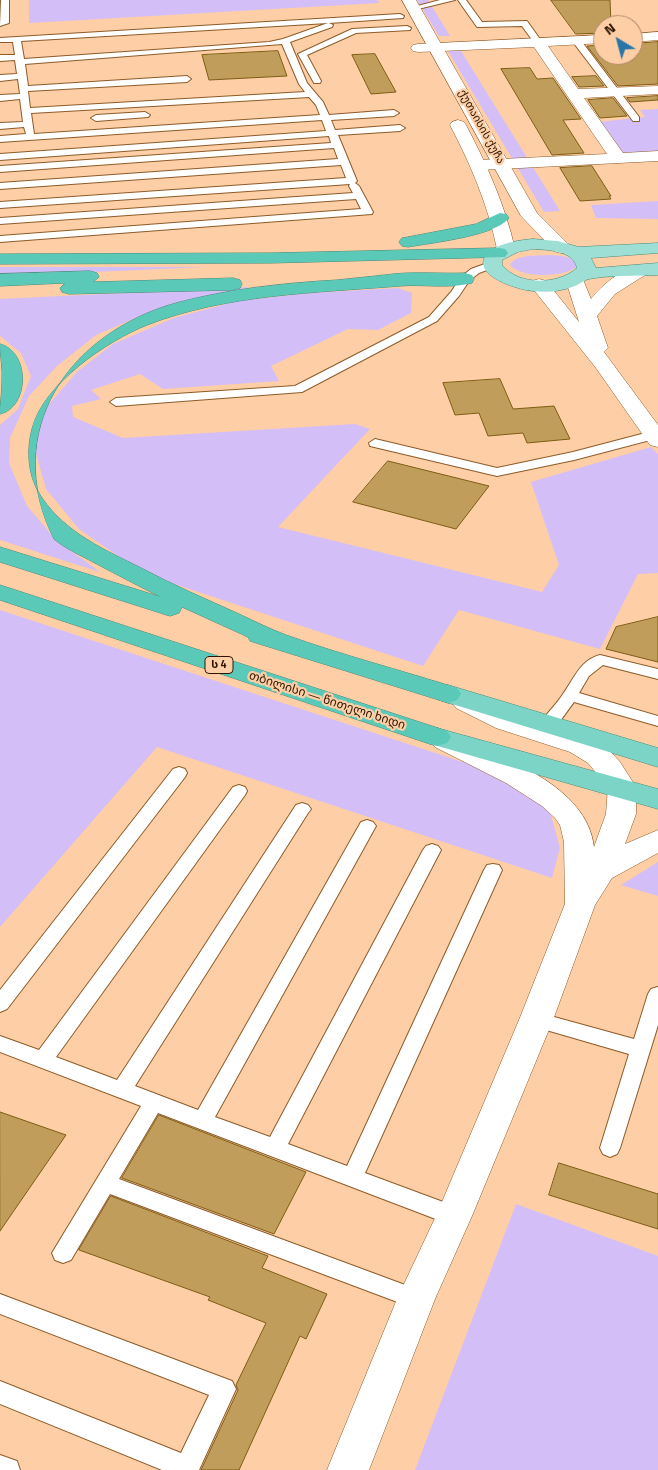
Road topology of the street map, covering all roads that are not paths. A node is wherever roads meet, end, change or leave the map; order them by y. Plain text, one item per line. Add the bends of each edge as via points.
1 (392, 0) edge
2 (451, 0) edge
3 (462, 0) edge
4 (408, 13) edge
5 (344, 19) junction
6 (658, 36) edge
7 (643, 37) edge
8 (17, 39) junction
9 (593, 39) edge
10 (0, 40) edge
11 (576, 40) junction
12 (285, 41) junction
13 (538, 42) junction
14 (435, 47) junction
15 (418, 48) junction
16 (0, 58) edge
17 (20, 59) junction
18 (427, 64) dead end
19 (22, 76) junction
20 (0, 78) edge
21 (187, 79) dead end
22 (317, 82) dead end
23 (89, 86) junction
24 (658, 90) edge
25 (615, 92) junction
26 (24, 93) junction
27 (311, 94) junction
28 (574, 94) junction
29 (0, 98) edge
30 (94, 107) junction
31 (27, 111) junction
32 (394, 113) dead end
33 (155, 114) dead end
34 (453, 115) dead end
35 (96, 118) junction
36 (325, 118) junction
37 (636, 119) dead end
38 (28, 124) junction
39 (0, 126) edge
40 (400, 128) dead end
41 (100, 133) junction
42 (332, 133) junction
43 (31, 137) junction
44 (0, 140) edge
45 (337, 145) junction
46 (0, 156) edge
47 (658, 156) edge
48 (618, 158) junction
49 (344, 162) junction
50 (501, 164) junction
51 (480, 165) junction
52 (0, 169) edge
53 (352, 181) junction
54 (0, 186) edge
55 (359, 196) junction
56 (0, 205) edge
57 (500, 218) junction
58 (0, 221) edge
59 (0, 239) edge
60 (658, 248) edge
61 (569, 250) junction
62 (271, 258) junction
63 (0, 259) edge
64 (499, 261) junction
65 (658, 269) edge
66 (638, 270) junction
67 (579, 277) junction
68 (464, 279) junction
69 (0, 280) edge
70 (406, 280) junction
71 (539, 286) junction
72 (0, 291) edge
73 (587, 315) junction
74 (0, 350) edge
75 (603, 364) junction
76 (116, 402) dead end
77 (0, 408) edge
78 (655, 437) edge
79 (375, 443) dead end
80 (0, 554) edge
81 (0, 592) edge
82 (277, 641) junction
83 (658, 674) edge
84 (448, 694) junction
85 (570, 696) junction
86 (658, 721) edge
87 (547, 725) junction
88 (438, 737) junction
89 (658, 758) edge
90 (179, 773) dead end
91 (622, 788) junction
92 (239, 791) dead end
93 (658, 799) edge
94 (302, 809) dead end
95 (367, 826) dead end
96 (658, 840) edge
97 (432, 850) dead end
98 (493, 870) dead end
99 (601, 870) junction
100 (580, 904) junction
101 (658, 994) edge
102 (0, 1004) edge
103 (536, 1020) junction
104 (0, 1044) edge
105 (641, 1049) junction
106 (43, 1060) junction
107 (122, 1090) junction
108 (154, 1102) junction
109 (203, 1120) junction
110 (275, 1148) junction
111 (610, 1148) dead end
112 (353, 1177) junction
113 (105, 1183) junction
114 (454, 1216) junction
115 (63, 1253) dead end
116 (416, 1299) junction
117 (0, 1304) edge
118 (0, 1392) edge
119 (0, 1467) edge
120 (187, 1469) edge
121 (8, 1470) edge
122 (348, 1470) edge

1 - 4 street, ქუთაისის ქუჩა
2 - 4 lane
3 - 13 lane via 480,25 524,23
4 - 5 lane
4 - 14 street, ქუთაისის ქუჩა
4 - 15 street, ქუთაისის ქუჩა
4 - 22 lane via 302,54
5 - 8 lane
5 - 12 lane
6 - 7 street
8 - 10 lane
8 - 17 lane
9 - 11 street
11 - 13 street
11 - 25 lane
12 - 17 lane
12 - 27 lane via 298,84
13 - 14 street
13 - 28 street
14 - 15 street
14 - 50 street, ქუთაისის ქუჩა
15 - 18 street, ქუთაისის ქუჩა
16 - 17 lane
17 - 19 lane
19 - 20 lane
19 - 26 lane
21 - 23 lane
23 - 26 lane
23 - 30 lane
24 - 25 street
25 - 28 street
25 - 37 lane
26 - 29 lane
26 - 31 lane
27 - 30 lane
27 - 36 lane
28 - 48 street
30 - 31 lane
30 - 35 lane
31 - 38 lane
32 - 36 lane
33 - 35 lane
34 - 51 street, ქუთაისის ქუჩა
35 - 41 lane
36 - 41 lane
36 - 42 lane
38 - 39 lane
38 - 43 lane
40 - 42 lane
41 - 43 lane
42 - 45 lane
42 - 46 lane
43 - 44 lane
45 - 49 lane
45 - 52 lane
47 - 48 street
48 - 50 street
49 - 53 lane
49 - 54 lane
50 - 51 street
50 - 61 street, ქუთაისის ქუჩა via 530,216
51 - 57 street, ქუთაისის ქუჩა
53 - 55 lane
53 - 56 lane
55 - 58 lane
55 - 59 lane via 368,212
57 - 62 highway via 481,228 394,245
57 - 64 street, ქუთაისის ქუჩა
60 - 61 main road
61 - 64 main road via 532,244
61 - 67 main road via 587,263 587,269
62 - 63 highway
62 - 64 highway
64 - 68 main road
64 - 69 highway
64 - 71 main road via 527,284
65 - 66 main road
66 - 67 main road
66 - 73 street via 608,290
67 - 71 main road via 559,285
67 - 73 street
68 - 70 highway
68 - 76 lane via 432,319 298,389
70 - 72 highway
70 - 82 highway via 247,294 162,314 97,343 74,359 50,381 21,425 17,461 22,483 36,505 65,536 135,575
71 - 75 street
73 - 75 street
74 - 77 highway via 13,371 13,388
75 - 78 street
78 - 79 lane via 496,472
80 - 82 highway
81 - 88 highway, თბილისი — წითელი ხიდი / ს 4
82 - 84 highway
83 - 85 lane via 600,660 583,673
84 - 87 highway
84 - 91 street via 506,722 580,746 598,756
85 - 86 lane
85 - 87 lane
87 - 89 highway
88 - 91 highway, თბილისი — წითელი ხიდი / ს 4
88 - 100 street via 496,766 561,806 573,822 579,845
90 - 102 lane
91 - 93 highway, თბილისი — წითელი ხიდი / ს 4
91 - 99 street via 621,814
92 - 106 lane
94 - 107 lane
95 - 109 lane
96 - 99 street
97 - 110 lane
98 - 112 lane
99 - 100 street
100 - 103 street
101 - 105 lane
103 - 105 lane
103 - 114 street
104 - 106 lane
105 - 111 lane
106 - 107 lane
107 - 108 lane
108 - 109 lane
108 - 113 lane
109 - 110 lane
110 - 112 lane
112 - 114 lane
113 - 115 lane
113 - 116 lane
114 - 116 street
116 - 122 street
117 - 120 lane via 224,1389
118 - 120 lane
119 - 121 lane

